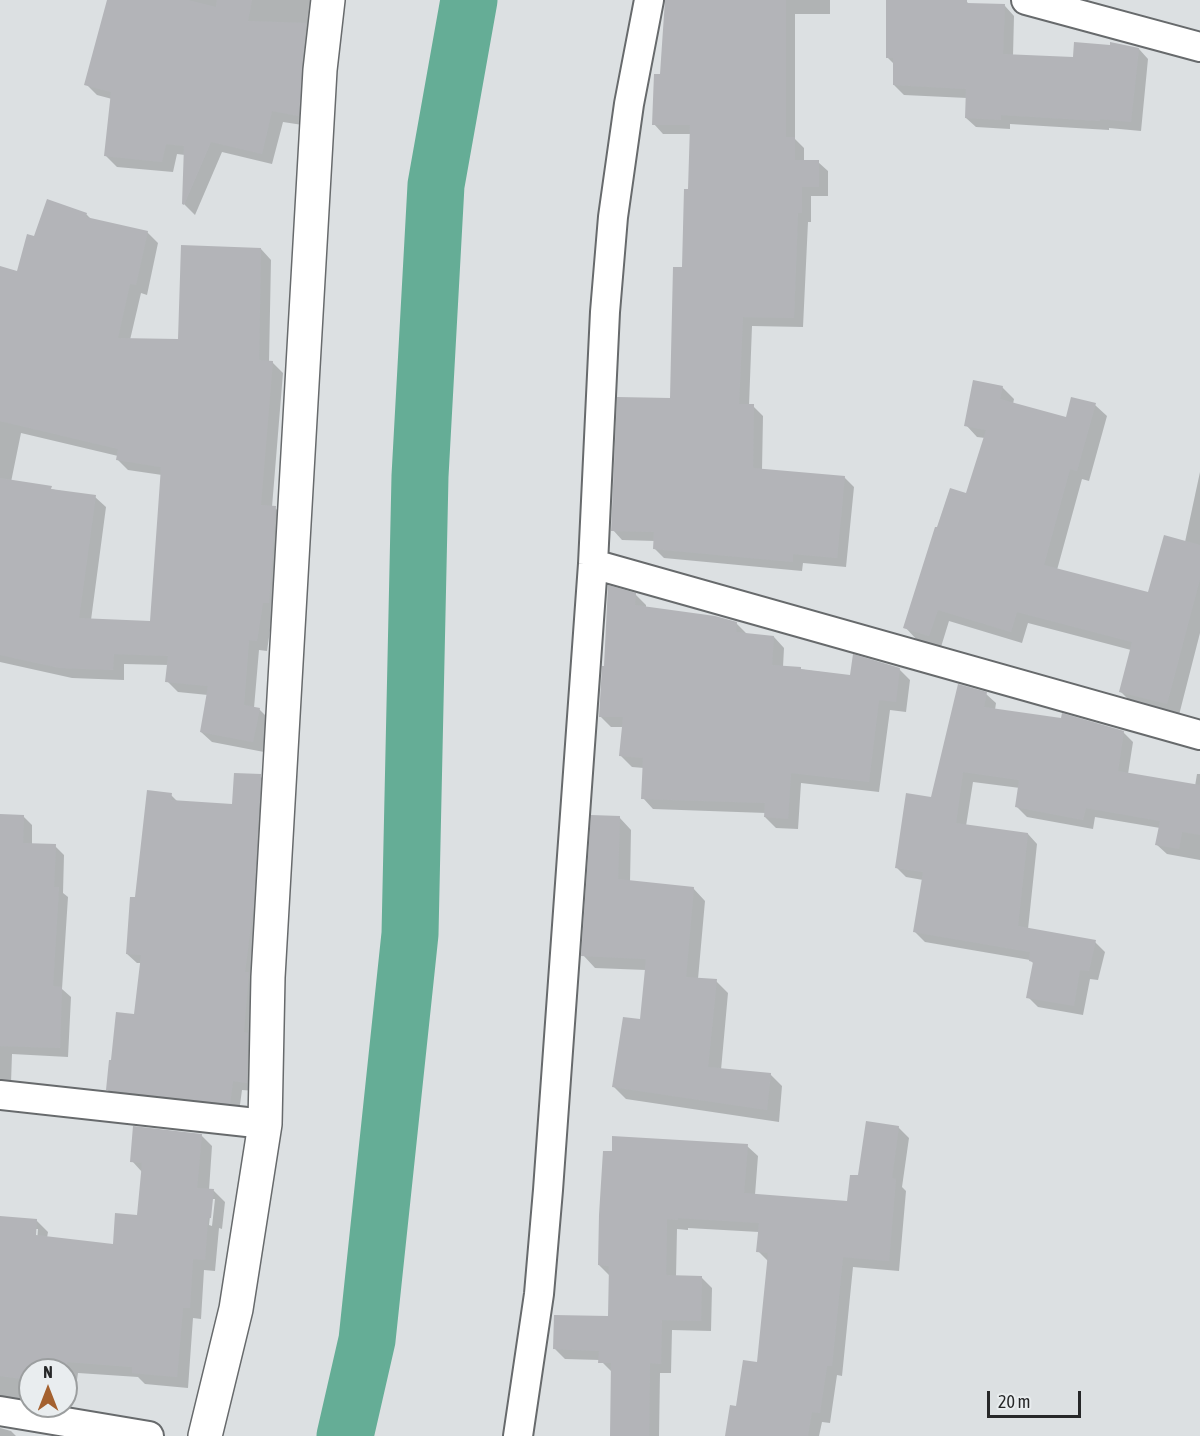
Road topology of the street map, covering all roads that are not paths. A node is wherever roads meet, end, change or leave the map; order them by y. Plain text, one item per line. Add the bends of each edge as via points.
1 (328, 0) edge
2 (649, 0) edge
3 (1026, 0) edge
4 (1200, 47) edge
5 (593, 564) junction
6 (1200, 735) edge
7 (0, 1095) edge
8 (265, 1124) junction
9 (0, 1410) edge
10 (150, 1436) edge
11 (205, 1436) edge
12 (518, 1436) edge

1 - 8 street via 319,94 269,965
2 - 5 street via 613,218
3 - 4 street
5 - 6 street
5 - 12 street via 548,1190 539,1294
7 - 8 street
8 - 11 street via 236,1309
9 - 10 street

